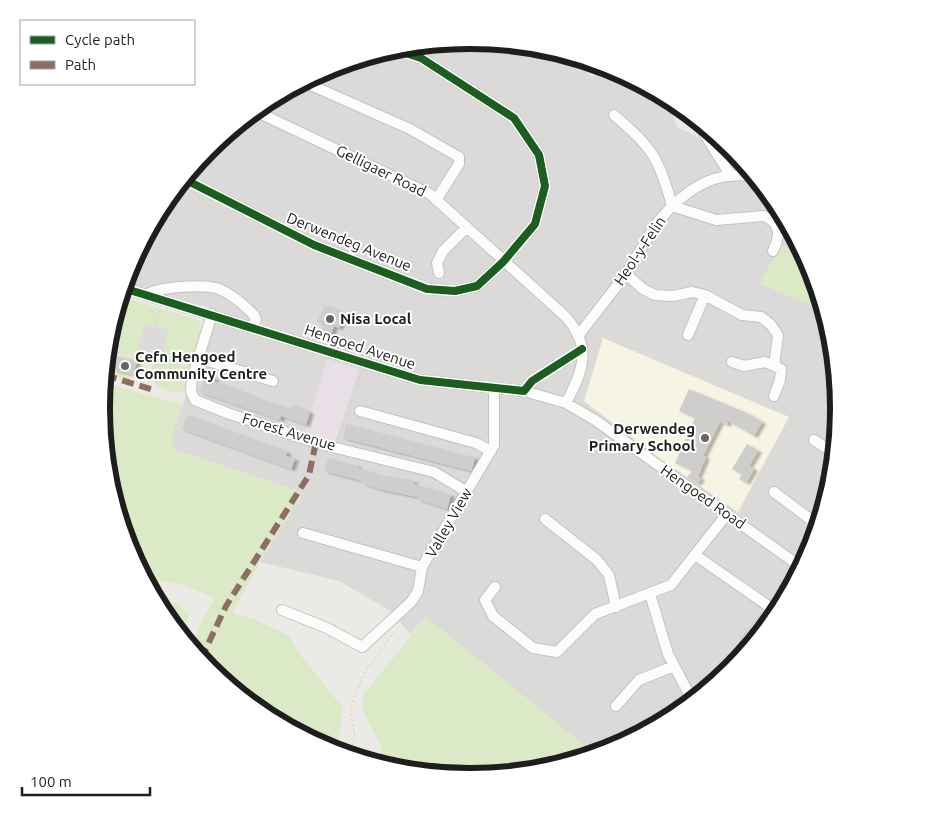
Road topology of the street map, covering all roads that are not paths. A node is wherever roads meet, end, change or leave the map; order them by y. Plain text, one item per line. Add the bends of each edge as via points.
1 (410, 54) edge
2 (312, 86) edge
3 (262, 115) edge
4 (614, 115) dead end
5 (707, 138) edge
6 (731, 176) junction
7 (744, 176) edge
8 (191, 182) edge
9 (436, 200) junction
10 (672, 206) junction
11 (466, 228) junction
12 (773, 251) dead end
13 (503, 262) junction
14 (439, 272) dead end
15 (626, 274) junction
16 (130, 290) edge
17 (146, 295) junction
18 (705, 295) junction
19 (212, 314) junction
20 (253, 327) junction
21 (688, 335) dead end
22 (578, 336) junction
23 (582, 349) junction
24 (198, 358) junction
25 (732, 362) dead end
26 (774, 366) junction
27 (273, 381) dead end
28 (494, 389) junction
29 (524, 391) junction
30 (774, 396) dead end
31 (565, 403) junction
32 (360, 411) dead end
33 (814, 440) dead end
34 (828, 449) edge
35 (491, 451) junction
36 (467, 492) junction
37 (774, 492) dead end
38 (727, 514) junction
39 (545, 519) dead end
40 (812, 520) edge
41 (302, 533) dead end
42 (695, 555) junction
43 (795, 563) edge
44 (422, 567) junction
45 (495, 587) dead end
46 (650, 594) junction
47 (616, 607) junction
48 (770, 607) edge
49 (282, 610) dead end
50 (674, 666) junction
51 (689, 694) edge
52 (616, 706) road end

1 - 13 street, Derwendeg Avenue via 421,58 514,118 539,154 545,186 536,224
2 - 9 street via 410,129 459,157 459,164
3 - 9 street, Gelligaer Road via 430,194
4 - 10 street, Heol-y-Felin via 646,143 662,170
5 - 6 street
6 - 7 street
6 - 10 street via 714,178 694,186
8 - 13 street, Derwendeg Avenue via 314,245 427,289 467,290 482,282
9 - 11 street, Gelligaer Road
10 - 12 street via 716,220 764,216 779,228
10 - 15 street, Heol-y-Felin via 656,224
11 - 13 street, Gelligaer Road
11 - 14 street via 443,251 437,263
13 - 22 street, Gelligaer Road via 565,316
15 - 18 street via 655,295 692,292
15 - 22 street, Heol-y-Felin
16 - 17 street, Hengoed Avenue
17 - 19 street, Hengoed Avenue
17 - 20 street via 160,289 215,288 254,315
18 - 21 street
18 - 26 street via 742,315 761,317 771,325 778,335
19 - 20 street, Hengoed Avenue
19 - 24 street, Forest Avenue
20 - 28 street, Hengoed Avenue via 420,380
22 - 23 street, Gelligaer Road
23 - 29 street via 532,381
23 - 31 street via 580,376
24 - 27 street
24 - 36 street, Forest Avenue via 190,392 195,400 336,448 434,472
25 - 26 street via 744,366
26 - 30 street via 780,380
28 - 29 street, Hengoed Avenue
28 - 35 street, Valley View via 494,445
29 - 31 street, Hengoed Road
31 - 38 street, Hengoed Road via 595,420
32 - 35 street via 476,443
33 - 34 street
35 - 36 street, Valley View
36 - 44 street, Valley View
37 - 40 street
38 - 42 street
38 - 43 street, Hengoed Road
39 - 47 street via 598,560 609,575
41 - 44 street, Valley View
42 - 46 street via 672,585
42 - 48 street
44 - 49 street via 418,591 411,602 362,647 327,628
45 - 47 street via 485,600 493,616 533,648 541,650 557,652 595,614
46 - 47 street
46 - 50 street
50 - 51 street
50 - 52 street via 639,680

